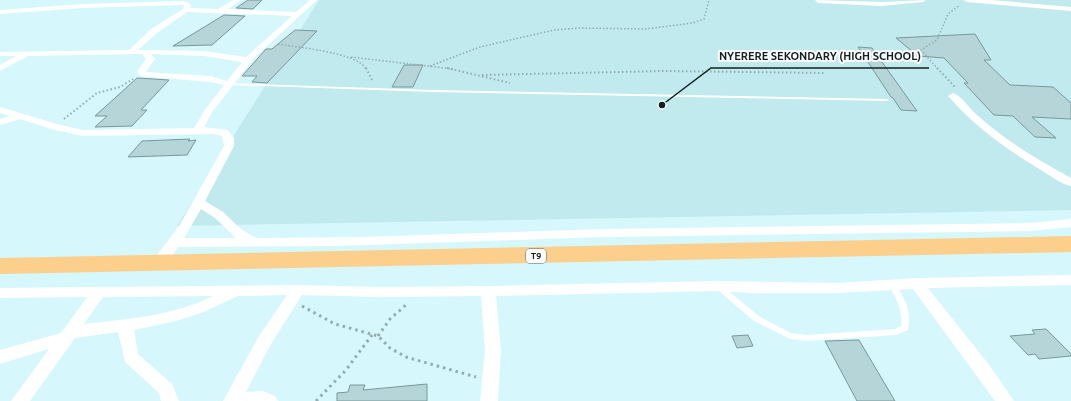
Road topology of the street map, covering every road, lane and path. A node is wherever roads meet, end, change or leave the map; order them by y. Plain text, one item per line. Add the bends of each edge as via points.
1 (59, 0) edge
2 (176, 0) edge
3 (238, 0) edge
4 (314, 0) edge
5 (709, 0) edge
6 (923, 0) edge
7 (967, 0) edge
8 (818, 1) edge
9 (976, 1) edge
10 (185, 6) junction
11 (1071, 9) edge
12 (31, 10) junction
13 (220, 11) junction
14 (0, 12) edge
15 (296, 14) junction
16 (264, 42) junction
17 (131, 52) junction
18 (144, 52) junction
19 (28, 53) junction
20 (0, 54) edge
21 (351, 57) junction
22 (247, 60) junction
23 (430, 66) junction
24 (0, 68) edge
25 (141, 71) junction
26 (826, 73) dead end
27 (482, 75) junction
28 (230, 84) junction
29 (374, 89) junction
30 (954, 91) joint
31 (532, 92) junction
32 (887, 100) dead end
33 (0, 110) edge
34 (21, 116) junction
35 (0, 122) edge
36 (55, 127) junction
37 (198, 131) junction
38 (1071, 183) edge
39 (198, 202) junction
40 (1071, 223) edge
41 (253, 242) junction
42 (174, 244) junction
43 (1071, 244) edge
44 (157, 264) junction
45 (0, 266) edge
46 (1071, 280) edge
47 (917, 283) junction
48 (892, 284) junction
49 (717, 286) junction
50 (236, 291) junction
51 (488, 291) junction
52 (99, 292) junction
53 (424, 292) junction
54 (0, 293) edge
55 (294, 295) junction
56 (126, 325) junction
57 (69, 334) junction
58 (372, 335) junction
59 (378, 336) junction
60 (0, 357) edge
61 (490, 382) junction
62 (232, 400) edge
63 (20, 401) edge
64 (170, 401) edge
65 (269, 401) edge
66 (316, 401) edge
67 (489, 401) edge
68 (1005, 401) edge

1 - 12 street
2 - 10 street
3 - 13 street
4 - 15 street
5 - 23 path via 704,19 693,23 645,29 554,30 480,47
6 - 8 street via 887,4
7 - 9 street
9 - 11 street
9 - 30 path via 961,5 948,14 937,40 921,49
10 - 12 street
10 - 13 street
10 - 17 street
12 - 14 street
13 - 15 street
15 - 16 street
16 - 21 path
16 - 22 street
17 - 18 street
17 - 19 street
18 - 22 street via 213,54
18 - 25 street via 151,59
19 - 20 street
19 - 24 street
21 - 23 path
21 - 29 path via 365,66
22 - 28 street
23 - 27 path
25 - 28 street via 148,75 198,77
25 - 36 path via 126,84 92,96
26 - 27 path via 664,71
27 - 31 path
28 - 29 lane
28 - 37 street via 209,110
29 - 31 lane
30 - 38 street via 960,105 1009,144 1035,163
31 - 32 lane
33 - 34 street
34 - 35 street
34 - 36 street
36 - 37 street via 96,134
37 - 39 street via 224,132 229,138 229,146
39 - 41 street via 219,215 237,233
39 - 42 street
40 - 41 street via 1031,227 508,234 386,240
41 - 42 street
42 - 44 street
43 - 44 highway, T9
44 - 45 highway, T9
46 - 47 street
47 - 48 street
47 - 68 street
48 - 49 street via 838,288
48 - 49 lane via 904,306 905,328 896,332 807,338 790,336 757,319
49 - 51 street
50 - 52 street
50 - 55 street
50 - 56 street via 214,304 191,312 149,323
51 - 53 street
51 - 61 street via 493,350
52 - 54 street
52 - 57 street
53 - 55 street
53 - 59 path via 390,319
55 - 58 path via 335,324
55 - 62 street via 264,340
56 - 57 street
56 - 64 street via 131,357 166,389
57 - 60 street
57 - 63 street
58 - 59 path
58 - 66 path via 345,372
59 - 61 path via 390,348 406,358 466,373
61 - 67 street
62 - 65 street

